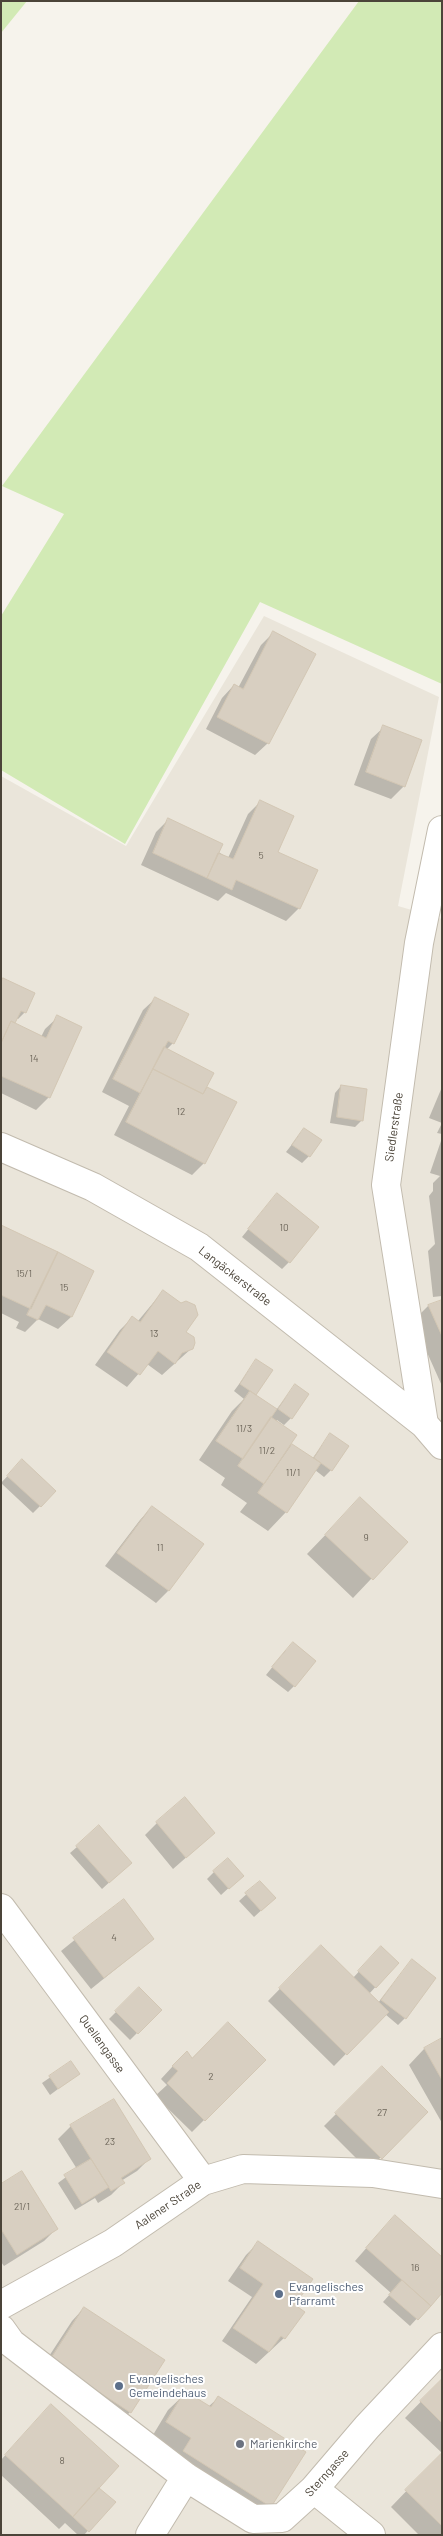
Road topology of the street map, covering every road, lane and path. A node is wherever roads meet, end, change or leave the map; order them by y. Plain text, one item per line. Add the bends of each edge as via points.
1 (442, 830) edge
2 (1, 1147) edge
3 (424, 1424) junction
4 (442, 1445) edge
5 (1, 1908) edge
6 (203, 2181) junction
7 (442, 2184) edge
8 (1, 2304) edge
9 (1, 2329) edge
10 (442, 2347) edge
11 (186, 2477) junction
12 (314, 2489) junction
13 (150, 2535) edge
14 (371, 2535) edge

1 - 3 street, Siedlerstraße via 419,943 386,1185
2 - 3 street, Langäckerstraße via 93,1187 199,1247
3 - 4 street, Langäckerstraße
5 - 6 street, Quellengasse
6 - 7 street, Aalener Straße via 243,2169 373,2174
6 - 8 street, Aalener Straße via 113,2243
9 - 11 street, Sterngasse via 11,2343
10 - 12 street, Sterngasse
11 - 12 street, Sterngasse via 253,2519 282,2518
11 - 13 street
12 - 14 street

